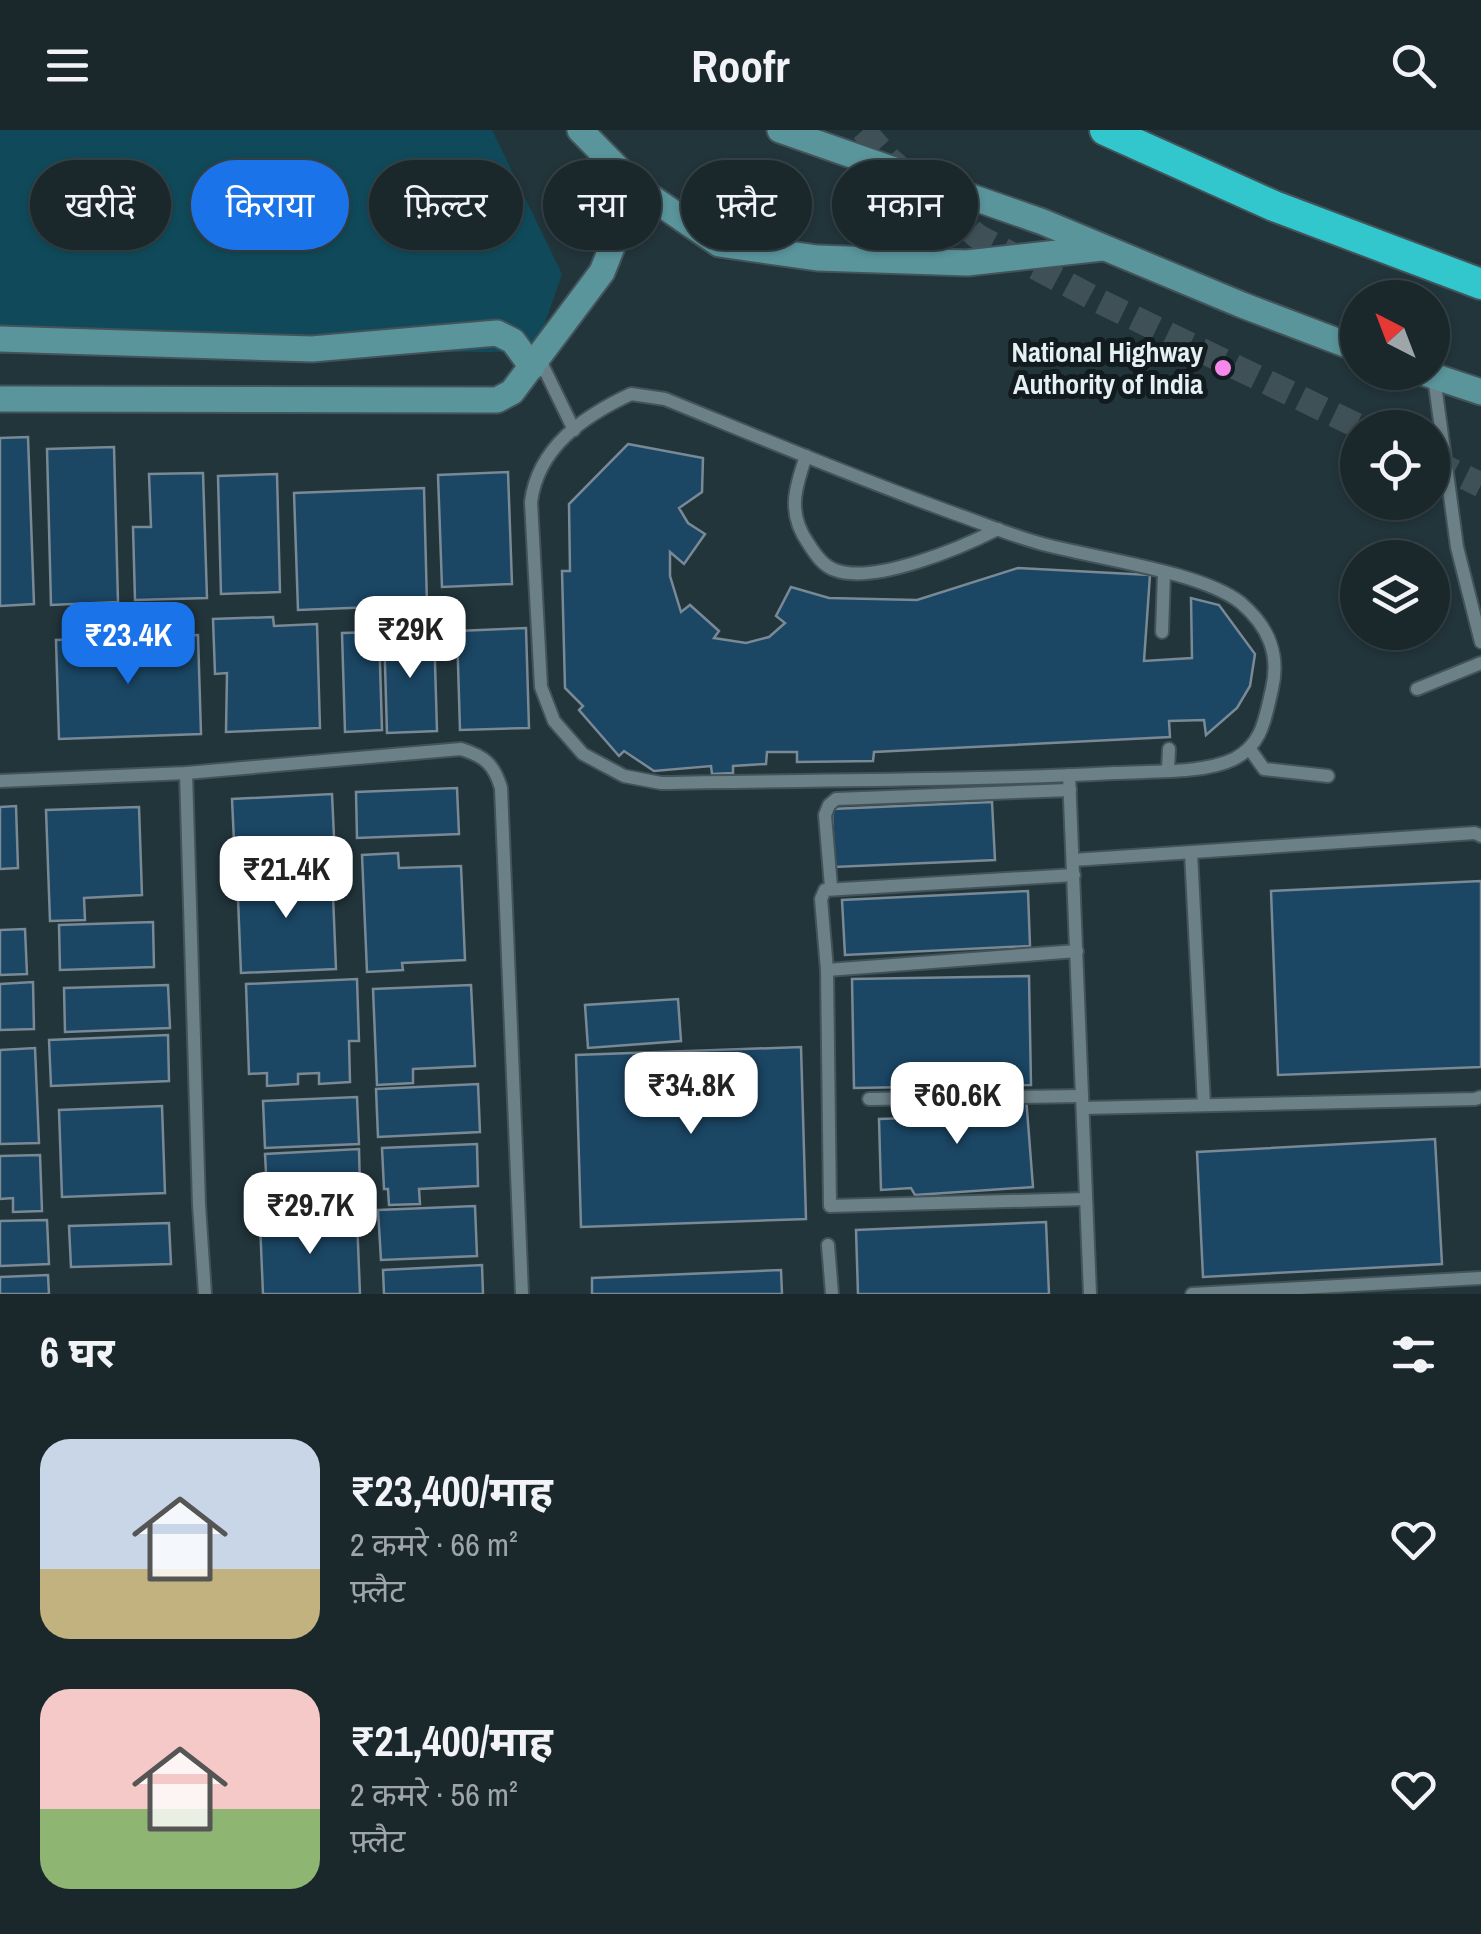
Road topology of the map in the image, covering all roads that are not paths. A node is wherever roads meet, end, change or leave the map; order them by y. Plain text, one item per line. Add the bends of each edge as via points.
1 (580, 130) edge
2 (780, 130) edge
3 (1104, 130) edge
4 (609, 160) edge
5 (661, 204) edge
6 (1105, 248) junction
7 (611, 250) edge
8 (1481, 284) edge
9 (0, 339) edge
10 (1340, 341) edge
11 (536, 363) junction
12 (1450, 382) edge
13 (1431, 390) edge
14 (1481, 392) edge
15 (0, 400) edge
16 (574, 430) junction
17 (806, 456) junction
18 (998, 528) junction
19 (1164, 573) junction
20 (1162, 632) dead end
21 (1481, 642) edge
22 (1481, 663) edge
23 (1417, 689) dead end
24 (1249, 748) junction
25 (1168, 749) dead end
26 (1168, 770) junction
27 (186, 773) junction
28 (1328, 776) dead end
29 (0, 781) edge
30 (1069, 782) junction
31 (1481, 836) edge
32 (1191, 853) junction
33 (1073, 860) junction
34 (1074, 876) junction
35 (831, 887) junction
36 (1077, 951) junction
37 (827, 970) junction
38 (1481, 1097) edge
39 (869, 1098) dead end
40 (1082, 1102) junction
41 (1204, 1105) junction
42 (1086, 1199) junction
43 (828, 1245) dead end
44 (1481, 1278) edge
45 (205, 1294) edge
46 (522, 1294) edge
47 (832, 1294) edge
48 (1090, 1294) edge
49 (1192, 1294) edge

1 - 4 street
2 - 6 street
3 - 8 highway via 1274,206
5 - 6 street via 719,244 817,258 967,262
6 - 10 street
7 - 11 street
9 - 11 street via 312,349 497,334
11 - 15 street via 497,400
11 - 16 lane
12 - 14 street
13 - 21 lane
16 - 17 lane via 596,410 631,394 665,399
16 - 30 lane via 544,457 531,502 541,686 554,720 583,754 624,776 661,783
17 - 18 lane
17 - 18 lane via 793,492 794,516 818,558 836,570 892,570
18 - 19 lane
19 - 20 lane
19 - 24 lane via 1240,602 1274,648 1276,670 1262,734
22 - 23 lane
24 - 26 lane via 1214,766
24 - 28 lane via 1264,769
25 - 26 lane
26 - 30 lane
27 - 29 lane
27 - 45 lane
27 - 46 lane via 462,749 496,771
30 - 33 lane
30 - 35 lane via 836,799 825,815
31 - 32 lane
32 - 33 lane
32 - 41 lane
33 - 34 lane
34 - 35 lane
34 - 36 lane
35 - 37 lane via 821,900
36 - 37 lane
36 - 40 lane
37 - 42 lane via 830,1206
38 - 41 lane
39 - 40 lane
40 - 41 lane
40 - 42 lane
42 - 48 lane
43 - 47 lane
44 - 49 lane

